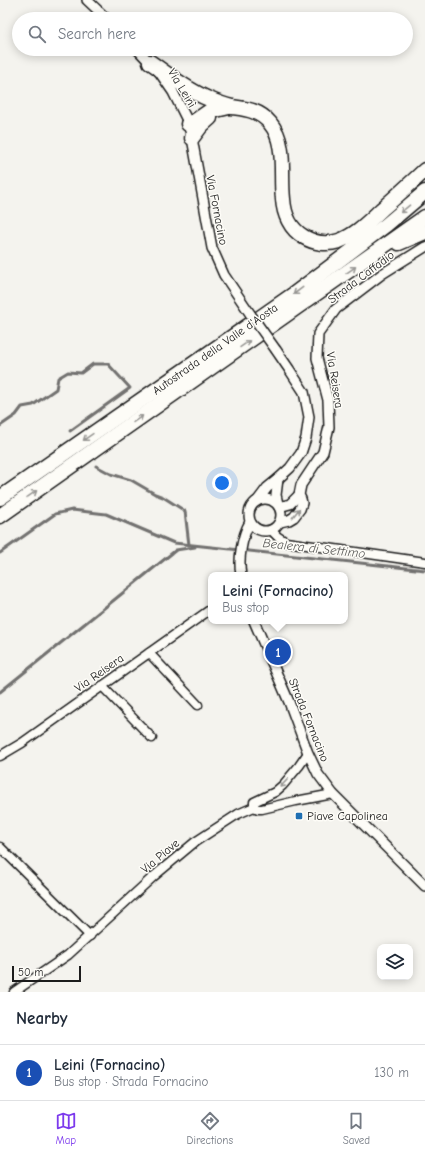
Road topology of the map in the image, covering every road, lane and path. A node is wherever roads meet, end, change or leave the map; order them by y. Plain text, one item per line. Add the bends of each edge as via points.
1 (87, 0) edge
2 (100, 12) edge
3 (144, 56) edge
4 (150, 62) junction
5 (231, 107) junction
6 (216, 110) junction
7 (188, 124) junction
8 (192, 138) junction
9 (425, 170) edge
10 (425, 192) edge
11 (425, 217) edge
12 (425, 232) edge
13 (425, 248) edge
14 (371, 256) junction
15 (318, 334) joint
16 (278, 480) junction
17 (299, 495) junction
18 (0, 498) edge
19 (258, 500) junction
20 (278, 506) junction
21 (0, 516) edge
22 (250, 522) junction
23 (280, 522) junction
24 (272, 530) junction
25 (260, 531) junction
26 (242, 548) junction
27 (425, 562) edge
28 (241, 572) edge
29 (208, 611) edge
30 (255, 624) edge
31 (149, 653) junction
32 (102, 686) junction
33 (198, 705) dead end
34 (152, 738) dead end
35 (308, 753) junction
36 (0, 756) edge
37 (333, 794) junction
38 (254, 807) junction
39 (0, 847) edge
40 (425, 886) edge
41 (90, 936) junction
42 (14, 992) edge

1 - 2 street
3 - 4 street, Via Leinì
4 - 5 highway via 195,93
4 - 7 street, Via Leinì via 173,92
5 - 6 highway
5 - 9 highway via 254,111 270,123 281,150 283,200 288,220 300,235 310,241 330,243 347,238
6 - 7 highway via 210,110
6 - 8 highway
7 - 8 street, Via Fornacino
8 - 16 street, Via Fornacino, bridge via 212,248 224,275 304,392 309,417 306,438 301,453
10 -> 18 highway, Autostrada della Valle d'Aosta via 386,225 294,294
11 - 14 highway, Autostrada della Valle d'Aosta
12 - 14 highway
13 - 15 street, Strada Caffadio via 382,274 336,309
21 -> 14 highway, Autostrada della Valle d'Aosta
15 - 17 street, Via Reisera via 317,358 328,400 329,427 323,452 301,485
16 - 19 street, Via Fornacino via 267,488
16 - 20 street
17 - 20 street via 290,504
23 -> 17 street, Via Reisera via 289,520 297,514 302,504
19 - 20 street via 269,499
19 - 22 street via 250,508
20 - 23 street via 282,514
22 - 25 street
22 - 26 street
23 - 24 street
24 - 25 street
24 - 27 street via 286,542
25 - 26 street
26 - 28 street
29 - 31 street, Via Reisera
30 - 35 street, Strada Fornacino
31 - 32 street, Via Reisera
31 - 33 street
32 - 34 street
32 - 36 street, Via Reisera
35 - 37 street, Strada Fornacino via 318,774
35 -> 38 street, Via Piave via 283,785 256,801
37 - 38 street, Via Piave via 262,809
37 - 40 street, Strada Fornacino
38 - 41 street, Via Piave via 238,814 195,842
39 - 41 street
41 - 42 street, Via Piave via 68,956

